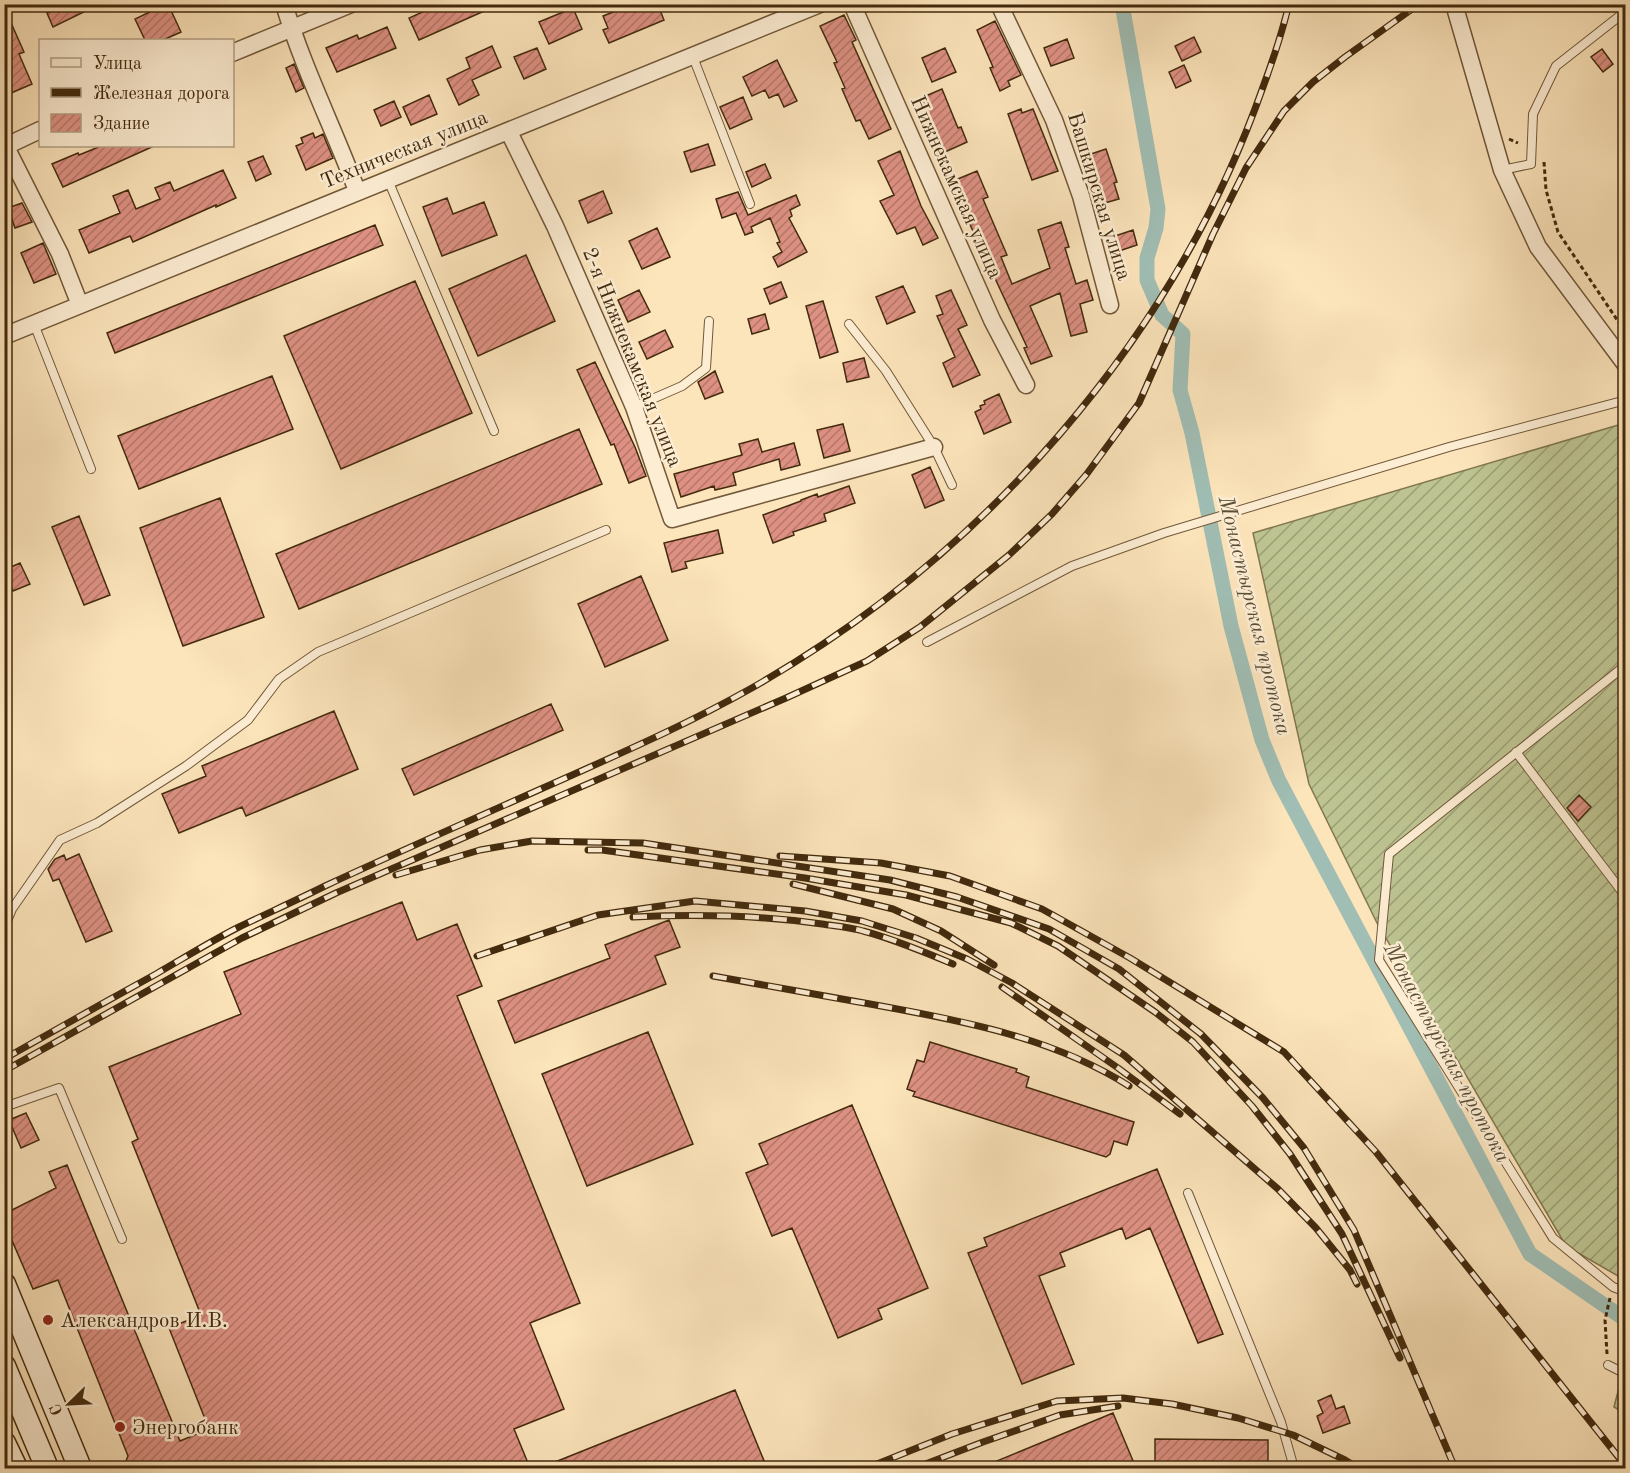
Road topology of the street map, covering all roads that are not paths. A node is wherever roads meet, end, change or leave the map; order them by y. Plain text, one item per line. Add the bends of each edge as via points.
1 (284, 4) edge
2 (351, 4) edge
3 (820, 4) edge
4 (852, 4) edge
5 (999, 4) edge
6 (1454, 4) edge
7 (1626, 11) edge
8 (1618, 17) junction
9 (1626, 26) edge
10 (291, 29) junction
11 (234, 52) edge
12 (693, 57) junction
13 (39, 130) edge
14 (509, 132) junction
15 (5, 146) edge
16 (1502, 170) junction
17 (388, 180) junction
18 (357, 191) junction
19 (750, 204) dead end
20 (80, 305) junction
21 (1110, 305) dead end
22 (709, 321) dead end
23 (33, 324) junction
24 (849, 324) dead end
25 (4, 336) edge
26 (1626, 365) edge
27 (1026, 386) dead end
28 (1626, 400) edge
29 (634, 407) junction
30 (494, 431) dead end
31 (934, 447) junction
32 (91, 469) dead end
33 (952, 485) dead end
34 (606, 530) dead end
35 (927, 642) dead end
36 (1626, 665) edge
37 (1516, 752) junction
38 (1626, 897) edge
39 (4, 928) edge
40 (4, 1109) edge
41 (1188, 1193) dead end
42 (122, 1239) dead end
43 (4, 1284) edge
44 (1626, 1292) edge
45 (1608, 1365) road end
46 (4, 1366) edge
47 (1626, 1374) edge
48 (4, 1443) edge
49 (16, 1468) edge
50 (47, 1468) edge
51 (80, 1468) edge
52 (1294, 1468) edge

1 - 10 street
2 - 10 street
3 - 12 street, Техническая улица
4 - 27 street, Нижнекамская улица via 992,320
5 - 21 street, Башкирская улица via 1054,120 1081,196
6 - 16 street
7 - 8 lane
8 - 9 lane
8 - 16 lane via 1556,66 1533,114 1531,164
10 - 11 street
10 - 18 street
12 - 14 street, Техническая улица
12 - 19 lane
13 - 15 street
14 - 17 street, Техническая улица
14 - 29 street, 2-я Нижнекамская улица
15 - 20 street via 60,254
16 - 26 street via 1538,247
17 - 18 street, Техническая улица
17 - 30 lane
18 - 20 street, Техническая улица
20 - 23 street, Техническая улица
22 - 29 lane via 706,368 682,386
23 - 25 street, Техническая улица
23 - 32 lane
24 - 31 lane via 886,371
28 - 35 lane via 1449,447 1164,533 1072,566
29 - 31 street, 2-я Нижнекамская улица via 672,519
31 - 33 lane
34 - 39 lane via 318,652 279,679 248,720 97,823 60,840 12,909
36 - 37 lane
37 - 38 lane
37 - 44 lane via 1389,854 1379,960 1553,1238 1612,1287
40 - 42 lane via 59,1088
41 - 52 lane via 1281,1422
43 - 51 main road
45 - 47 lane
46 - 50 main road
48 - 49 main road

